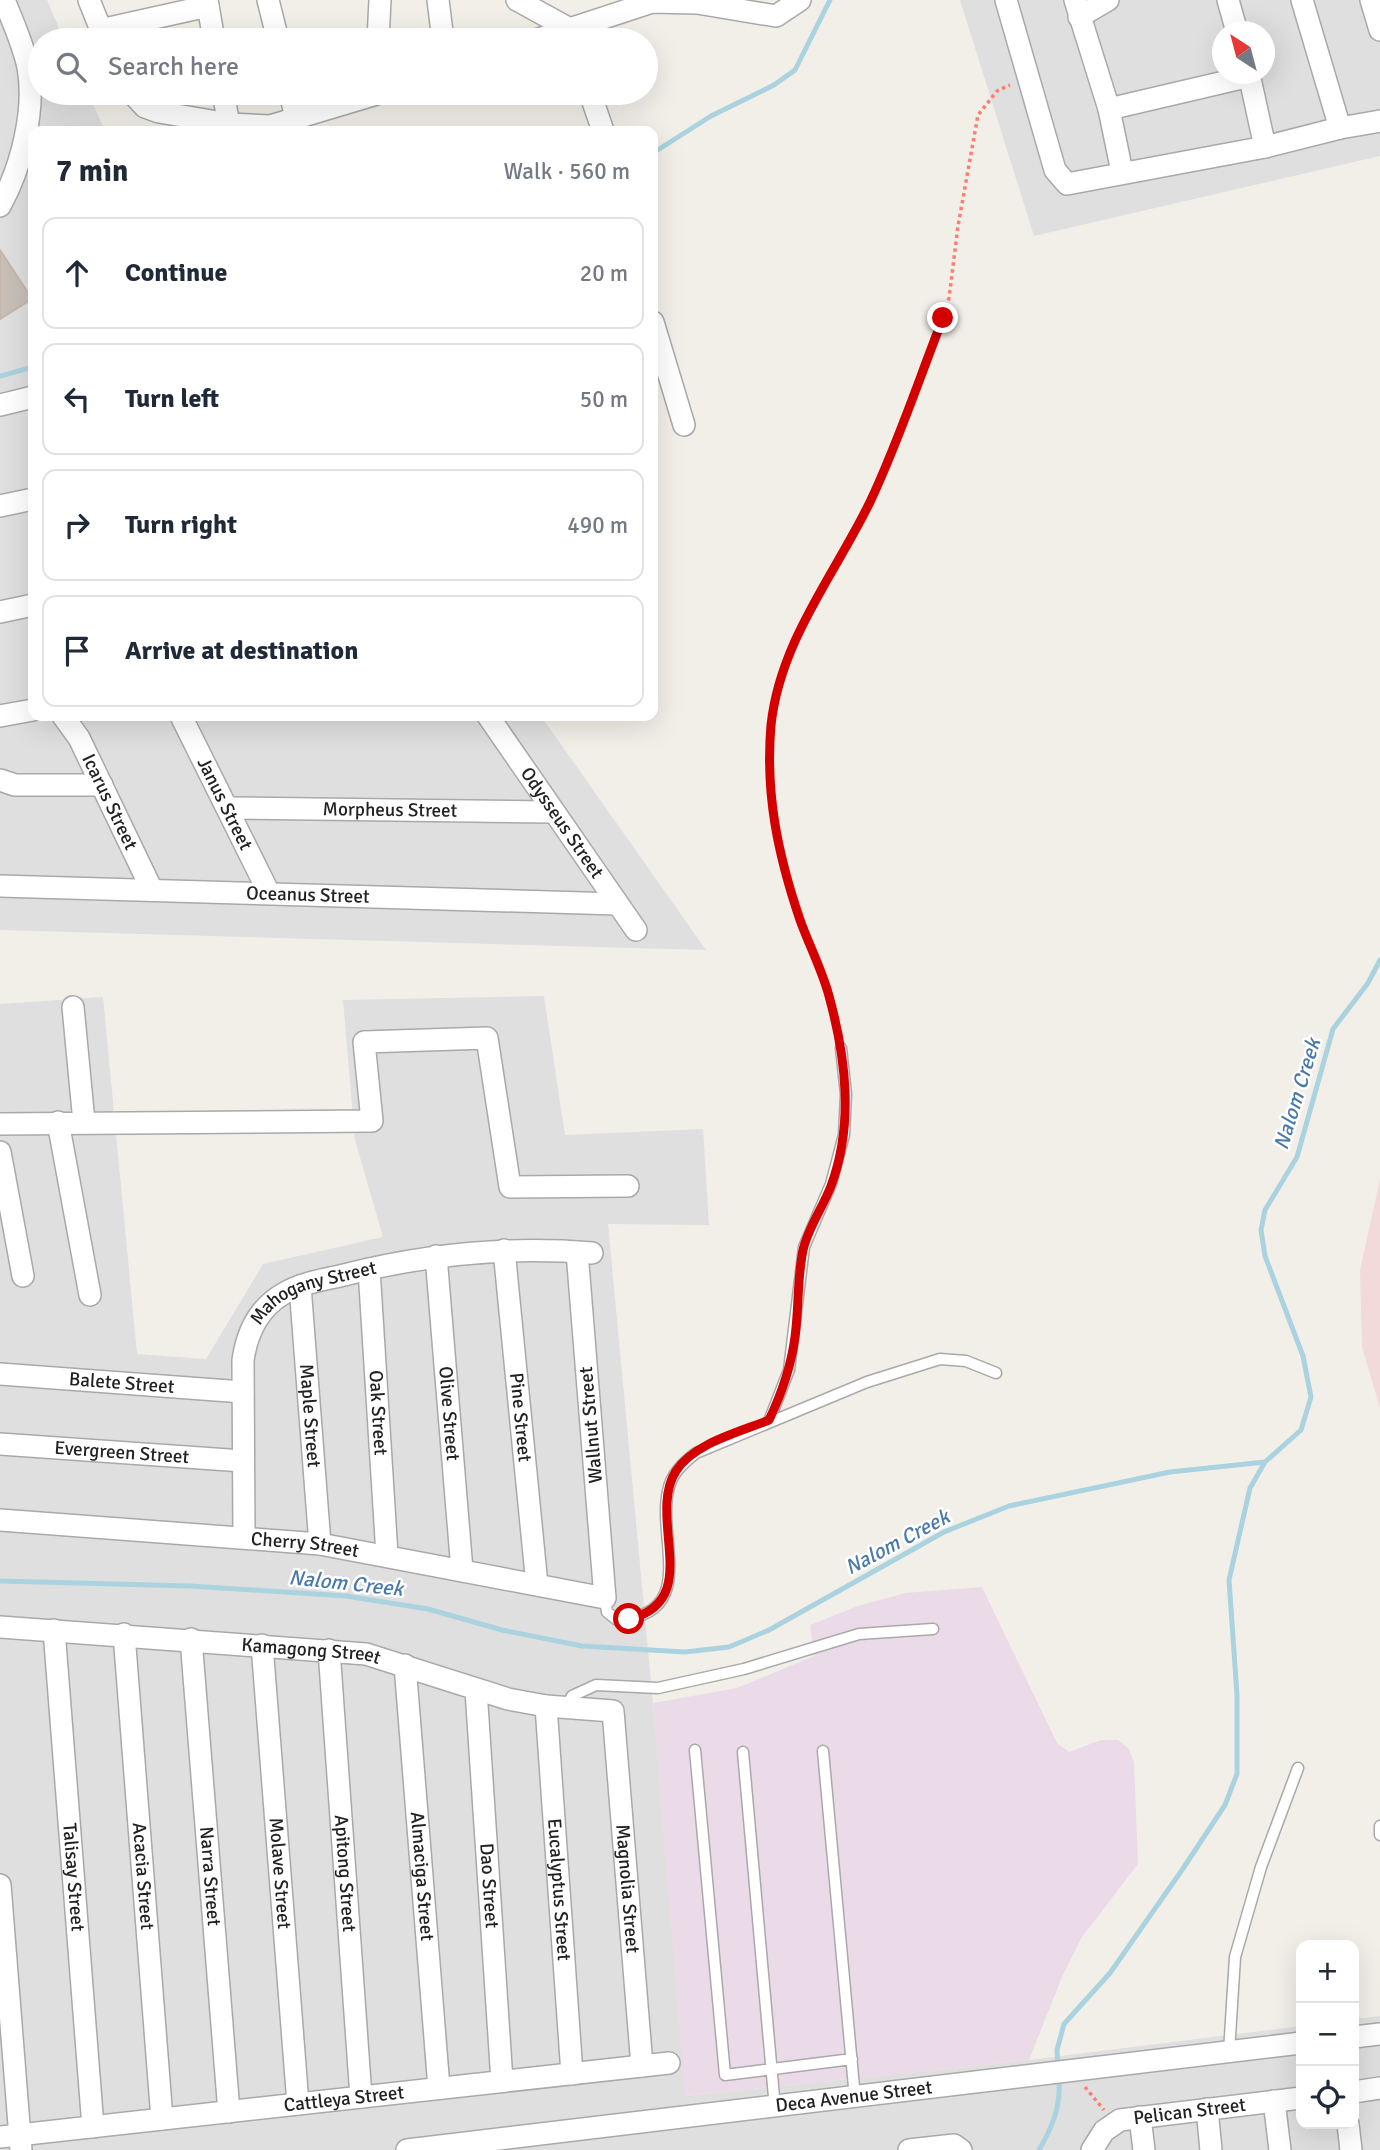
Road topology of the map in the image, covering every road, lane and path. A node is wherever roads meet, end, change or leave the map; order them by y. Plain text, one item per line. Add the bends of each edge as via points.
1 (4, 0) edge
2 (89, 0) edge
3 (268, 0) edge
4 (380, 0) edge
5 (438, 0) edge
6 (517, 0) edge
7 (800, 0) edge
8 (1006, 0) edge
9 (1108, 0) edge
10 (1228, 0) edge
11 (1302, 0) edge
12 (1371, 0) edge
13 (650, 1) edge
14 (208, 3) edge
15 (742, 6) edge
16 (1077, 8) edge
17 (1234, 21) edge
18 (100, 28) edge
19 (126, 28) edge
20 (212, 28) edge
21 (275, 28) edge
22 (379, 28) edge
23 (442, 28) edge
24 (561, 28) edge
25 (585, 28) edge
26 (1380, 30) edge
27 (28, 68) edge
28 (1031, 78) junction
29 (1212, 84) edge
30 (1251, 84) edge
31 (28, 104) edge
32 (143, 105) edge
33 (225, 105) edge
34 (293, 105) edge
35 (340, 105) edge
36 (594, 105) edge
37 (1109, 109) junction
38 (296, 118) junction
39 (1380, 121) edge
40 (229, 124) junction
41 (601, 126) edge
42 (1340, 128) junction
43 (1265, 147) junction
44 (1122, 172) junction
45 (0, 206) edge
46 (658, 339) edge
47 (28, 398) edge
48 (0, 405) edge
49 (684, 425) dead end
50 (28, 500) edge
51 (0, 506) edge
52 (28, 605) edge
53 (0, 612) edge
54 (28, 711) edge
55 (0, 716) edge
56 (67, 721) edge
57 (184, 721) edge
58 (491, 721) edge
59 (0, 780) edge
60 (102, 785) junction
61 (227, 808) junction
62 (553, 812) junction
63 (0, 886) edge
64 (152, 890) junction
65 (269, 893) junction
66 (617, 904) junction
67 (636, 930) dead end
68 (74, 1007) dead end
69 (841, 1048) joint
70 (58, 1122) junction
71 (84, 1122) junction
72 (0, 1124) edge
73 (0, 1152) edge
74 (628, 1186) dead end
75 (504, 1250) junction
76 (584, 1252) joint
77 (436, 1256) junction
78 (369, 1269) junction
79 (23, 1276) dead end
80 (300, 1286) junction
81 (90, 1296) dead end
82 (996, 1373) dead end
83 (0, 1374) edge
84 (243, 1392) junction
85 (769, 1420) junction
86 (0, 1444) edge
87 (243, 1461) junction
88 (0, 1520) edge
89 (244, 1538) junction
90 (320, 1544) junction
91 (387, 1555) junction
92 (462, 1570) junction
93 (537, 1585) junction
94 (606, 1598) junction
95 (0, 1627) edge
96 (933, 1629) dead end
97 (54, 1630) junction
98 (124, 1634) junction
99 (191, 1639) junction
100 (262, 1645) junction
101 (330, 1650) junction
102 (405, 1665) junction
103 (476, 1690) junction
104 (556, 1707) junction
105 (613, 1712) joint
106 (695, 1750) dead end
107 (823, 1751) dead end
108 (743, 1752) dead end
109 (1298, 1768) dead end
110 (1380, 1826) edge
111 (1380, 1835) edge
112 (0, 1885) edge
113 (1380, 2034) edge
114 (1359, 2036) edge
115 (1296, 2044) edge
116 (1229, 2052) junction
117 (852, 2059) junction
118 (669, 2063) dead end
119 (642, 2066) junction
120 (772, 2069) junction
121 (1076, 2071) junction
122 (572, 2074) junction
123 (502, 2081) junction
124 (439, 2088) junction
125 (1380, 2088) edge
126 (1359, 2090) edge
127 (361, 2097) junction
128 (855, 2098) junction
129 (1296, 2099) edge
130 (1274, 2101) junction
131 (298, 2104) junction
132 (775, 2108) junction
133 (1207, 2109) junction
134 (229, 2112) junction
135 (1140, 2117) junction
136 (162, 2119) junction
137 (1112, 2124) junction
138 (93, 2127) junction
139 (1349, 2129) edge
140 (14, 2141) edge
141 (407, 2150) edge
142 (909, 2150) edge
143 (961, 2150) edge
144 (1092, 2150) edge
145 (1144, 2150) edge
146 (1212, 2150) edge
147 (1280, 2150) edge
148 (1351, 2150) edge

1 - 27 street
2 - 18 street
3 - 21 street
4 - 22 street
5 - 23 street
6 - 24 street
7 - 15 street via 776,16
8 - 28 street
9 - 16 street
10 - 17 street
11 - 42 street
12 - 26 street
13 - 15 street
13 - 25 street
14 - 19 street
14 - 20 street
16 - 37 street
28 - 44 street via 1055,170 1062,181 1074,184
28 - 69 path via 997,91 978,115 943,318 871,499 840,563 804,619 777,683 769,798 784,865 829,994
29 - 37 street
30 - 43 street
31 - 45 street via 18,166
32 - 40 street
33 - 40 street
34 - 38 street
35 - 38 street
36 - 41 street
37 - 44 street
38 - 40 street via 270,125
39 - 42 street
42 - 43 street
43 - 44 street
46 - 49 street
47 - 48 street
50 - 51 street
52 - 53 street
54 - 55 street
56 - 60 street, Icarus Street
57 - 61 street, Janus Street
58 - 62 street, Odysseus Street
59 - 60 street via 15,785
60 - 64 street, Icarus Street
61 - 62 street, Morpheus Street
61 - 65 street, Janus Street
62 - 66 street, Odysseus Street
63 - 64 street, Oceanus Street
64 - 65 street, Oceanus Street
65 - 66 street, Oceanus Street
66 - 67 street, Odysseus Street
68 - 71 street
69 - 85 lane via 844,1135 831,1184 804,1247 789,1370
70 - 71 street
70 - 72 street
70 - 81 street
71 - 74 street via 372,1121 364,1042 487,1038 510,1187
73 - 79 street
75 - 76 street, Mahogany Street
75 - 77 street, Mahogany Street
75 - 93 street, Pine Street
76 - 94 street, Wallnut Street
77 - 78 street, Mahogany Street
77 - 92 street, Olive Street
78 - 80 street, Mahogany Street
78 - 91 street, Oak Street
80 - 84 street, Mahogany Street via 267,1307 254,1324 243,1360
80 - 90 street, Maple Street
82 - 85 lane via 966,1361 940,1359
83 - 84 street, Balete Street
84 - 87 street, Mahogany Street
85 - 94 lane via 696,1453 675,1472 668,1490 671,1569 663,1598 641,1616 617,1620 607,1612
86 - 87 street, Evergreen Street
87 - 89 street, Mahogany Street
88 - 89 street, Cherry Street
89 - 90 street, Cherry Street
90 - 91 street, Cherry Street
91 - 92 street, Cherry Street
92 - 93 street, Cherry Street
93 - 94 street, Cherry Street
95 - 97 street, Kamagong Street
96 - 104 lane via 859,1634 744,1670 658,1688 596,1685
97 - 98 street, Kamagong Street
97 - 138 street, Talisay Street
98 - 99 street, Kamagong Street
98 - 136 street, Acacia Street
99 - 100 street, Kamagong Street
99 - 134 street, Narra Street
100 - 101 street, Kamagong Street
100 - 131 street, Molave Street
101 - 102 street, Kamagong Street
101 - 127 street, Apitong Street
102 - 103 street, Kamagong Street
102 - 124 street, Almaciga Street
103 - 104 street, Kamagong Street
103 - 123 street, Dao Street
104 - 105 street, Kamagong Street
104 - 122 street, Eucalyptus Street
105 - 119 street, Magnolia Street
106 - 120 lane via 725,2075
107 - 117 lane
108 - 120 lane
109 - 116 lane via 1241,1930
110 - 111 lane
112 - 140 street
113 - 114 street
115 - 116 street, Deca Avenue Street
116 - 121 street, Deca Avenue Street
117 - 120 lane
117 - 128 lane
118 - 119 street, Cattleya Street
119 - 122 street, Cattleya Street
120 - 132 lane
121 - 128 street, Deca Avenue Street
121 - 137 path
122 - 123 street, Cattleya Street
123 - 124 street, Cattleya Street
124 - 127 street, Cattleya Street
125 - 126 street
127 - 131 street, Cattleya Street
128 - 132 street, Deca Avenue Street
129 - 130 street, Pelican Street
130 - 133 street, Pelican Street
130 - 147 street
131 - 134 street, Cattleya Street
132 - 141 street, Deca Avenue Street
133 - 135 street, Pelican Street
133 - 146 street
134 - 136 street, Cattleya Street
135 - 137 street, Pelican Street
135 - 145 street
136 - 138 street, Cattleya Street
137 - 144 street, Pelican Street
138 - 140 street, Cattleya Street
139 - 148 street
142 - 143 street via 954,2145

